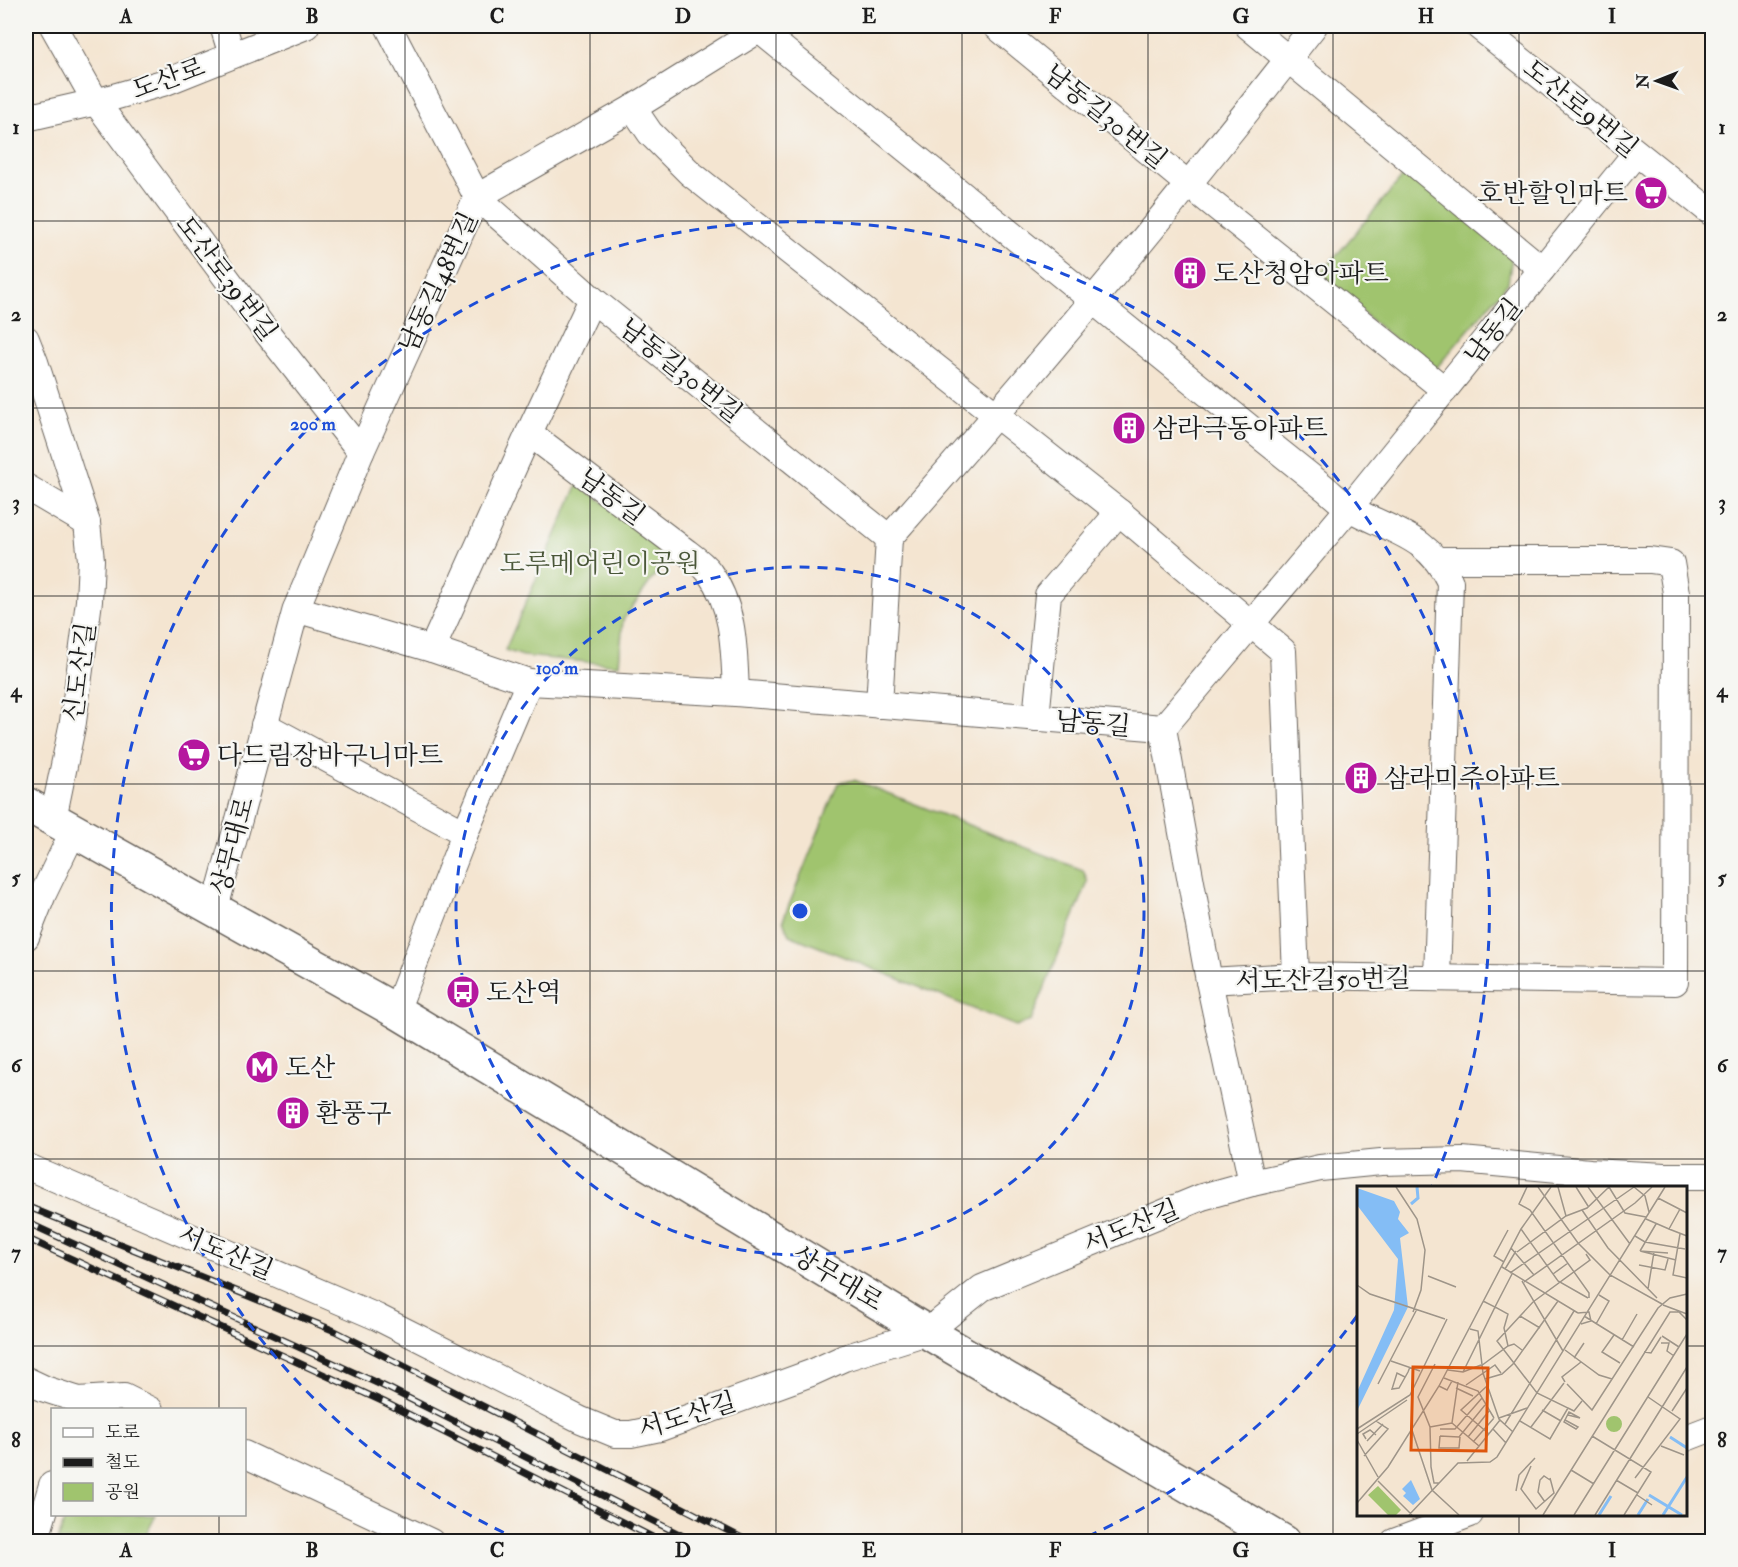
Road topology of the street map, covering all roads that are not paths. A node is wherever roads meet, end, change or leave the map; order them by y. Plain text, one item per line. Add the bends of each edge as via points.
1 (52, 26) edge
2 (223, 26) edge
3 (306, 26) edge
4 (388, 26) edge
5 (996, 26) edge
6 (1248, 26) edge
7 (1314, 26) edge
8 (1478, 26) edge
9 (762, 27) edge
10 (232, 55) junction
11 (1289, 58) junction
12 (96, 102) junction
13 (633, 108) junction
14 (26, 118) edge
15 (1636, 153) junction
16 (1188, 184) junction
17 (477, 197) junction
18 (1713, 213) edge
19 (1542, 269) junction
20 (592, 299) junction
21 (1091, 301) junction
22 (26, 339) edge
23 (1445, 390) junction
24 (998, 415) junction
25 (529, 433) junction
26 (361, 452) junction
27 (26, 487) edge
28 (1349, 508) junction
29 (1119, 512) junction
30 (87, 523) junction
31 (889, 538) junction
32 (1438, 560) junction
33 (296, 609) junction
34 (1251, 622) junction
35 (432, 649) junction
36 (529, 682) junction
37 (736, 693) junction
38 (879, 705) junction
39 (1036, 718) junction
40 (264, 725) junction
41 (1163, 728) junction
42 (51, 818) edge
43 (465, 833) junction
44 (215, 908) junction
45 (26, 937) edge
46 (1296, 976) junction
47 (1437, 978) junction
48 (1209, 981) junction
49 (396, 1011) junction
50 (26, 1166) edge
51 (1713, 1176) edge
52 (1252, 1183) junction
53 (927, 1332) junction
54 (26, 1380) edge
55 (77, 1405) edge
56 (146, 1408) edge
57 (1713, 1428) edge
58 (1687, 1438) edge
59 (246, 1455) edge
60 (51, 1488) edge
61 (1467, 1516) edge
62 (35, 1542) edge
63 (431, 1542) edge
64 (1284, 1542) edge
65 (1394, 1542) edge

1 - 12 street, 도산로39번길
2 - 10 street
3 - 10 street, 도산로
4 - 17 street
5 - 16 street, 남동길30번길
6 - 11 street
7 - 11 street, 남동길30번길
8 - 15 street, 도산로9번길
9 - 13 street, 남동길48번길
9 - 21 street
10 - 12 street, 도산로 via 166,82
11 - 16 street, 남동길30번길
11 - 19 street
12 - 14 street, 도산로
12 - 26 street, 도산로39번길
13 - 17 street, 남동길48번길
13 - 24 street via 650,133 690,173
15 - 18 street, 도산로9번길
15 - 19 street, 남동길
16 - 21 street, 남동길30번길
16 - 23 street
17 - 20 street, 남동길30번길
17 - 26 street, 남동길48번길
19 - 23 street, 남동길
20 - 25 street
20 - 31 street, 남동길30번길
21 - 24 street, 남동길30번길
21 - 28 street
22 - 30 street, 신도산길
23 - 28 street, 남동길
24 - 29 street
24 - 31 street, 남동길30번길
25 - 35 street
25 - 37 street, 남동길 via 708,571 730,619
26 - 33 street, 남동길48번길
27 - 30 street
28 - 32 street via 1405,535
28 - 34 street, 남동길
29 - 34 street
29 - 39 street via 1048,595
30 - 42 street, 신도산길 via 91,560 88,601 73,722
31 - 38 street
32 - 47 street via 1450,582
32 - 47 street, 서도산길50번길 via 1671,563 1676,593 1676,676 1675,982
33 - 35 street, 남동길
33 - 40 street, 상무대로
34 - 41 street, 남동길
34 - 46 street via 1283,651
35 - 36 street, 남동길
36 - 37 street, 남동길
36 - 43 street
37 - 38 street, 남동길
38 - 39 street, 남동길
39 - 41 street, 남동길
40 - 43 street
40 - 44 street, 상무대로
41 - 48 street
42 - 44 main road, 상무대로
42 - 45 street, 신도산길 via 43,894
43 - 49 street
44 - 49 main road, 상무대로
46 - 47 street, 서도산길50번길
46 - 48 street, 서도산길50번길
48 - 52 street
49 - 53 main road, 상무대로
50 - 53 street, 서도산길 via 377,1317 615,1434 660,1428 844,1358
51 - 52 street, 서도산길 via 1590,1172 1461,1160 1320,1168
52 - 53 street, 서도산길 via 1202,1197 982,1288
53 - 64 main road, 상무대로
54 - 55 street
55 - 56 street via 124,1397
57 - 58 street
59 - 63 street
60 - 62 street
61 - 65 street

